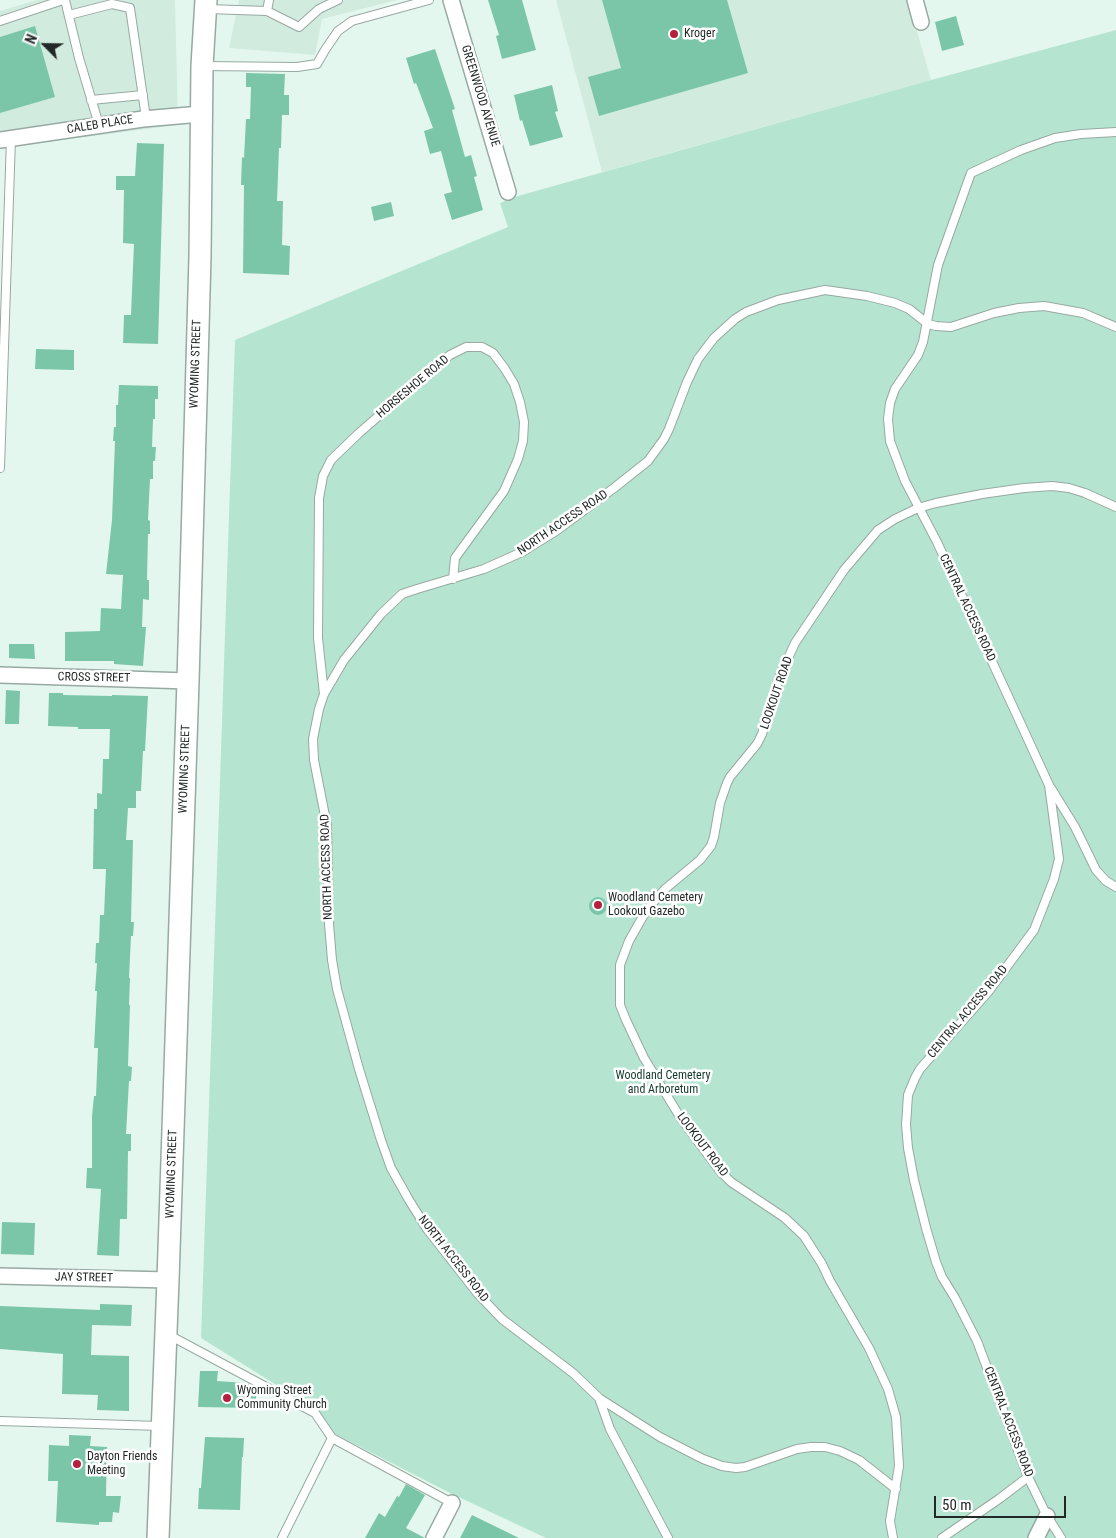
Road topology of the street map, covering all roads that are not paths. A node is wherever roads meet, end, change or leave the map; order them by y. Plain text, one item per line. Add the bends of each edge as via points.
1 (64, 0) edge
2 (269, 0) edge
3 (338, 0) edge
4 (428, 0) edge
5 (451, 0) edge
6 (915, 0) edge
7 (205, 4) edge
8 (400, 4) edge
9 (267, 11) junction
10 (69, 15) junction
11 (0, 21) edge
12 (921, 22) dead end
13 (202, 66) junction
14 (143, 95) junction
15 (91, 100) junction
16 (201, 114) junction
17 (146, 118) junction
18 (99, 125) junction
19 (1116, 132) edge
20 (5, 139) edge
21 (508, 192) dead end
22 (928, 324) junction
23 (1116, 328) edge
24 (0, 468) edge
25 (1116, 506) edge
26 (918, 508) junction
27 (453, 579) junction
28 (0, 675) edge
29 (188, 681) junction
30 (324, 694) junction
31 (1049, 785) junction
32 (1116, 887) edge
33 (0, 1276) edge
34 (168, 1280) junction
35 (166, 1333) junction
36 (599, 1398) junction
37 (0, 1421) edge
38 (162, 1426) junction
39 (332, 1438) junction
40 (1028, 1477) junction
41 (896, 1489) junction
42 (452, 1502) joint
43 (1047, 1516) junction
44 (158, 1538) edge
45 (282, 1538) edge
46 (434, 1538) edge
47 (668, 1538) edge
48 (893, 1538) edge
49 (942, 1538) edge
50 (1036, 1538) edge
51 (1061, 1538) edge

1 - 10 lane
1 - 11 lane
2 - 9 lane
3 - 9 lane via 319,9 298,27
4 - 8 lane
5 - 21 street, GREENWOOD AVENUE
6 - 12 street
7 - 9 lane
7 - 13 street, WYOMING STREET
8 - 13 lane via 352,21 338,31 317,64 297,67
10 - 14 lane via 112,4 130,8
10 - 15 lane
13 - 16 street, WYOMING STREET
14 - 15 lane
14 - 17 lane
15 - 18 lane
16 - 17 street, CALEB PLACE
16 - 29 street, WYOMING STREET
17 - 18 street, CALEB PLACE
18 - 20 street, CALEB PLACE
19 - 22 lane, CENTRAL ACCESS ROAD via 1055,138 971,173 938,265
20 - 24 lane
22 - 23 lane via 951,327 994,313 1044,306 1083,313
22 - 26 lane, CENTRAL ACCESS ROAD via 918,355 895,389 888,416 894,452
22 - 27 lane, NORTH ACCESS ROAD via 895,303 824,290 778,300 746,312 714,338 698,359 669,429 648,461 540,542 504,561
25 - 26 lane, LOOKOUT ROAD via 1081,491 1052,486 975,495
26 - 31 lane, CENTRAL ACCESS ROAD via 937,542
26 - 41 lane, LOOKOUT ROAD via 887,523 873,535 844,570 805,627 780,678 757,744 727,783 711,846 700,860 664,889 646,911 620,965 620,1005 644,1058 680,1117 731,1182 785,1218 804,1236 869,1348 888,1389 896,1417 899,1466
27 - 30 lane, NORTH ACCESS ROAD via 402,594 344,660
27 - 30 lane, HORSESHOE ROAD via 456,558 504,491 523,441 524,422 514,384 493,354 482,347 466,348 450,355 429,372 351,440 331,460 323,476 319,498 318,638
28 - 29 street, CROSS STREET
29 - 34 street, WYOMING STREET
30 - 36 lane, NORTH ACCESS ROAD via 313,739 327,826 332,960 359,1069 386,1155 427,1229 478,1294 502,1319 573,1373
31 - 32 lane via 1096,870 1106,882
31 - 40 lane, CENTRAL ACCESS ROAD via 1059,859 1034,930 988,992 920,1069 910,1090 907,1117 914,1180 934,1258 977,1341
33 - 34 street, JAY STREET
34 - 35 street, WYOMING STREET
35 - 38 street, WYOMING STREET
35 - 39 lane via 315,1413
36 - 41 lane via 660,1437 722,1466 745,1467 797,1450 825,1447 859,1460
36 - 47 lane, NORTH ACCESS ROAD via 610,1429
37 - 38 lane
38 - 44 street, WYOMING STREET
39 - 42 lane
39 - 45 lane
40 - 43 lane, CENTRAL ACCESS ROAD
40 - 49 lane
41 - 48 lane, LOOKOUT ROAD via 890,1521
42 - 46 street
43 - 50 street
43 - 51 lane, CENTRAL ACCESS ROAD

